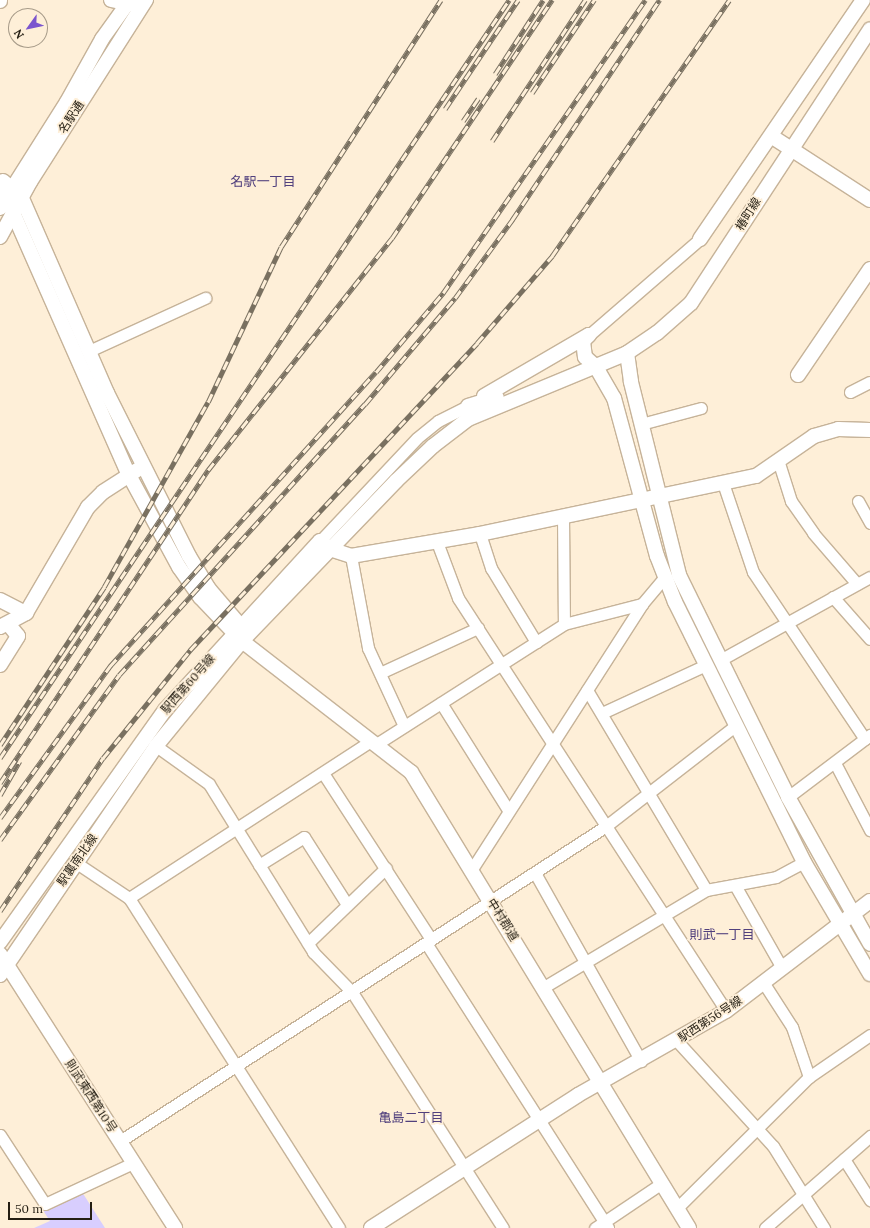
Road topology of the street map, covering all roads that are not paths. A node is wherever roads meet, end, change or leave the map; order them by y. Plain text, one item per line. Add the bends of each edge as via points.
1 (111, 0) edge
2 (863, 0) edge
3 (136, 3) edge
4 (870, 29) edge
5 (770, 136) junction
6 (790, 148) junction
7 (0, 178) edge
8 (9, 196) edge
9 (870, 200) edge
10 (0, 237) edge
11 (700, 239) joint
12 (870, 269) edge
13 (205, 298) dead end
14 (589, 335) junction
15 (89, 352) junction
16 (627, 353) junction
17 (596, 367) junction
18 (798, 375) dead end
19 (631, 382) junction
20 (870, 382) edge
21 (850, 392) dead end
22 (468, 406) junction
23 (701, 408) dead end
24 (641, 424) junction
25 (870, 430) edge
26 (778, 460) junction
27 (143, 466) junction
28 (129, 475) junction
29 (723, 484) junction
30 (658, 496) junction
31 (643, 500) junction
32 (858, 501) dead end
33 (563, 514) junction
34 (870, 523) edge
35 (480, 534) junction
36 (437, 542) junction
37 (325, 545) junction
38 (351, 556) junction
39 (870, 577) edge
40 (664, 578) junction
41 (857, 584) junction
42 (833, 597) junction
43 (0, 600) edge
44 (642, 604) junction
45 (26, 613) junction
46 (786, 622) junction
47 (564, 624) junction
48 (5, 626) edge
49 (478, 628) junction
50 (241, 633) junction
51 (870, 640) edge
52 (536, 642) junction
53 (722, 659) junction
54 (502, 664) junction
55 (0, 665) edge
56 (706, 665) junction
57 (380, 673) junction
58 (587, 690) junction
59 (441, 703) junction
60 (602, 713) junction
61 (404, 726) junction
62 (735, 726) junction
63 (867, 737) edge
64 (150, 741) junction
65 (373, 743) junction
66 (553, 744) junction
67 (835, 763) junction
68 (323, 773) junction
69 (650, 793) junction
70 (788, 797) junction
71 (508, 810) junction
72 (606, 826) junction
73 (237, 828) junction
74 (870, 830) edge
75 (75, 862) junction
76 (804, 862) junction
77 (259, 865) junction
78 (386, 868) junction
79 (472, 869) junction
80 (535, 873) junction
81 (736, 887) junction
82 (706, 890) junction
83 (129, 898) junction
84 (491, 901) junction
85 (870, 901) edge
86 (346, 903) junction
87 (664, 915) junction
88 (851, 916) junction
89 (839, 926) junction
90 (429, 941) junction
91 (0, 942) edge
92 (308, 943) junction
93 (870, 944) edge
94 (586, 962) junction
95 (2, 964) edge
96 (782, 968) junction
97 (870, 974) edge
98 (763, 982) junction
99 (544, 987) junction
100 (352, 992) junction
101 (726, 1011) junction
102 (870, 1035) edge
103 (677, 1040) junction
104 (641, 1061) junction
105 (236, 1066) junction
106 (809, 1077) junction
107 (601, 1083) junction
108 (538, 1120) junction
109 (756, 1130) junction
110 (0, 1135) edge
111 (870, 1136) edge
112 (120, 1141) junction
113 (844, 1159) junction
114 (133, 1162) junction
115 (465, 1168) junction
116 (662, 1183) junction
117 (805, 1194) junction
118 (870, 1200) edge
119 (677, 1208) junction
120 (602, 1226) edge
121 (172, 1227) edge
122 (339, 1228) edge
123 (371, 1228) edge
124 (503, 1228) edge
125 (689, 1228) edge
126 (765, 1228) edge
127 (824, 1228) edge

1 - 3 street
2 - 5 street
3 - 8 street, 名駅通
4 - 6 street, 椿町線
5 - 6 street
5 - 11 street
6 - 9 street
6 - 16 street, 椿町線 via 691,303 657,333
7 - 8 street
8 - 10 street, 名駅通
8 - 15 street
8 - 28 street
11 - 14 street
12 - 18 street
13 - 15 street
14 - 17 street via 583,341 583,350 588,362
14 - 22 street
15 - 27 street
16 - 17 street, 椿町線
16 - 19 street
17 - 19 street via 622,370
17 - 22 street via 580,367 566,376
17 - 31 street via 614,398
17 - 37 street, 駅西第60号線 via 487,409 450,431
19 - 24 street
20 - 21 street
22 - 37 street via 438,421 417,438
23 - 24 street
24 - 30 street
25 - 26 street via 838,429 814,436
26 - 29 street via 756,476
26 - 41 street via 791,501 812,533
27 - 28 street
27 - 50 street via 189,556
28 - 45 street via 103,492 88,507
28 - 50 street via 179,567 200,597
29 - 30 street
29 - 46 street via 753,572
30 - 31 street
30 - 53 street via 679,575
31 - 33 street
31 - 40 street
32 - 34 street
33 - 35 street
33 - 47 street
35 - 36 street
35 - 52 street via 490,568
36 - 38 street
36 - 49 street via 458,598
37 - 38 street
37 - 50 street, 駅西第60号線
38 - 57 street via 368,648
39 - 41 street
40 - 44 street
40 - 56 street
41 - 42 street
42 - 46 street
42 - 51 street
43 - 45 street
44 - 47 street
44 - 58 street
45 - 48 street
46 - 53 street
46 - 63 street
47 - 52 street
48 - 55 street via 18,636
49 - 54 street
49 - 57 street
50 - 64 street, 駅西第60号線
50 - 65 street, 中村郡道 via 266,657
52 - 54 street
53 - 70 street
54 - 59 street
54 - 66 street
56 - 60 street
56 - 62 street
57 - 61 street
58 - 60 street
58 - 66 street
59 - 61 street
59 - 71 street
60 - 69 street
61 - 65 street
62 - 69 street
62 - 76 street
63 - 67 street
64 - 73 street via 209,784
64 - 75 street, 駅裏南北線
64 - 91 street, 駅裏南北線
65 - 68 street
65 - 79 street, 中村郡道 via 411,772
66 - 71 street
66 - 72 street
67 - 70 street
67 - 74 street
68 - 73 street
68 - 78 street
69 - 72 street
69 - 82 street
70 - 88 street
71 - 79 street
72 - 80 street
72 - 87 street
73 - 77 street
73 - 83 street
75 - 83 street
75 - 95 street, 駅裏南北線
76 - 81 street via 776,877
76 - 89 street
77 - 86 street via 304,837
77 - 92 street
78 - 86 street
78 - 90 street
79 - 84 street, 中村郡道
80 - 84 street
80 - 94 street
81 - 82 street
81 - 96 street
82 - 87 street
83 - 105 street
84 - 90 street
84 - 99 street, 中村郡道
85 - 88 street, 駅西第56号線
86 - 92 street
87 - 94 street
87 - 101 street
88 - 89 street, 駅西第56号線
88 - 93 street
89 - 96 street, 駅西第56号線
89 - 97 street
90 - 100 street
90 - 108 street
92 - 100 street
94 - 99 street
94 - 104 street
95 - 112 street, 則武東西第10号
96 - 98 street, 駅西第56号線
98 - 101 street, 駅西第56号線
98 - 106 street via 792,1027
99 - 107 street, 中村郡道
100 - 105 street
100 - 115 street
101 - 103 street, 駅西第56号線
102 - 106 street
103 - 104 street, 駅西第56号線
103 - 109 street
104 - 107 street, 駅西第56号線
105 - 112 street
105 - 122 street
106 - 109 street
107 - 108 street, 駅西第56号線
107 - 116 street, 中村郡道
108 - 115 street, 駅西第56号線
108 - 120 street
109 - 117 street via 773,1146
109 - 119 street
110 - 114 street via 45,1204
111 - 113 street
112 - 114 street, 則武東西第10号
113 - 117 street
113 - 118 street
114 - 121 street, 則武東西第10号
115 - 123 street, 駅西第56号線
115 - 124 street
116 - 119 street, 中村郡道
116 - 120 street
117 - 126 street
117 - 127 street
119 - 125 street, 中村郡道

